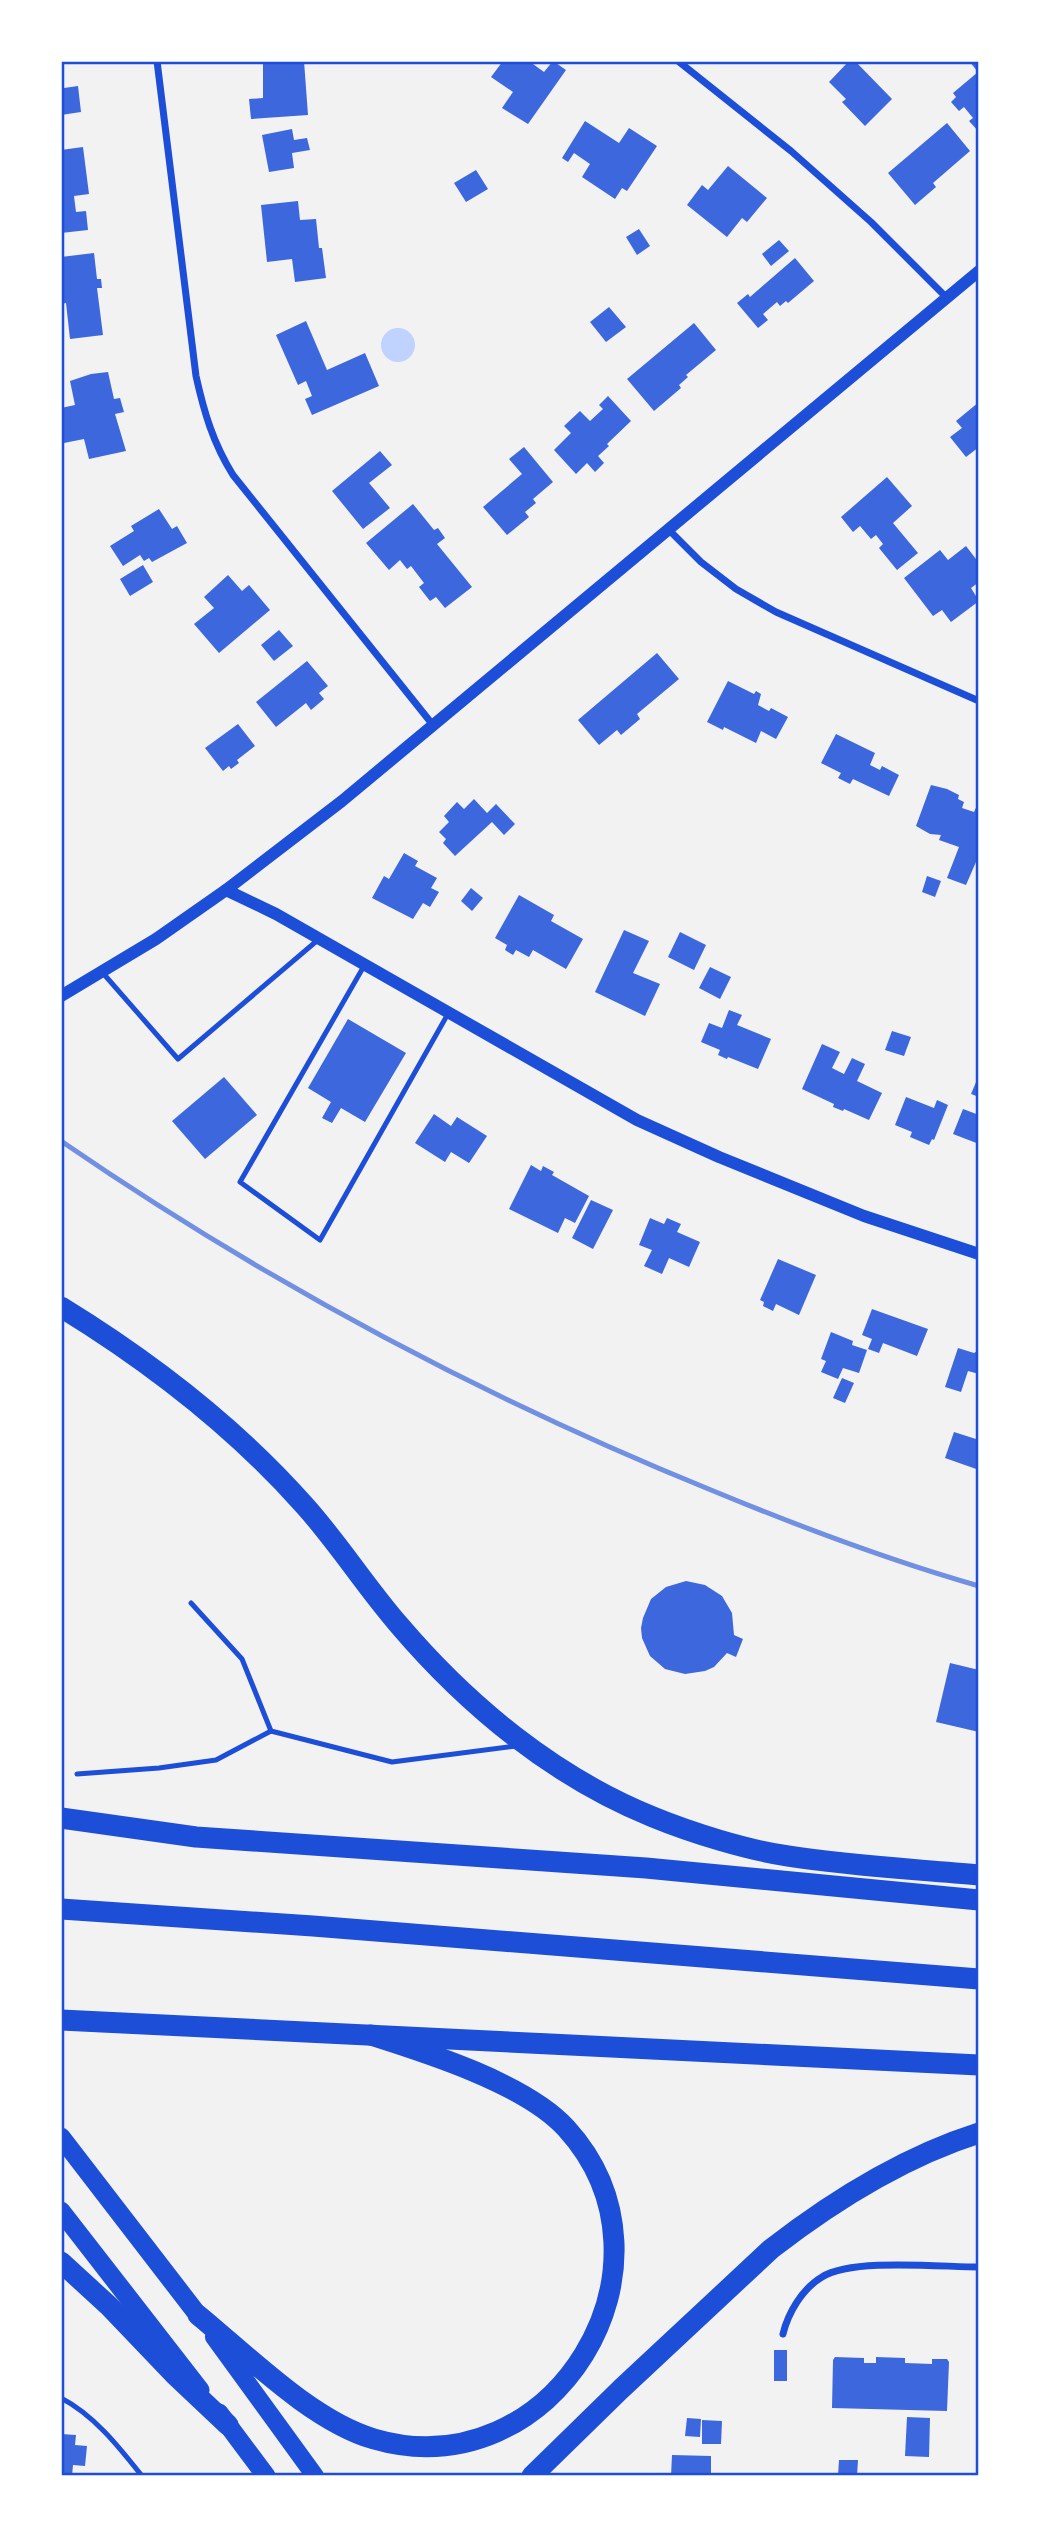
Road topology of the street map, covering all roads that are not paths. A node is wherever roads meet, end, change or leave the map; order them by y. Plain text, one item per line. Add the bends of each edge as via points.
1 (156, 61) edge
2 (678, 61) edge
3 (979, 271) edge
4 (947, 298) junction
5 (669, 530) junction
6 (979, 701) edge
7 (433, 725) junction
8 (226, 890) junction
9 (319, 939) junction
10 (365, 965) junction
11 (102, 972) junction
12 (61, 996) edge
13 (449, 1012) junction
14 (979, 1254) edge
15 (61, 1307) edge
16 (191, 1603) dead end
17 (271, 1731) junction
18 (526, 1744) junction
19 (77, 1773) dead end
20 (61, 1818) edge
21 (979, 1875) edge
22 (979, 1900) edge
23 (61, 1909) edge
24 (979, 1979) edge
25 (61, 2020) edge
26 (371, 2035) junction
27 (979, 2065) edge
28 (979, 2133) edge
29 (61, 2137) edge
30 (61, 2211) edge
31 (61, 2262) edge
32 (979, 2267) edge
33 (198, 2315) junction
34 (783, 2334) dead end
35 (61, 2398) edge
36 (228, 2425) junction
37 (142, 2476) edge
38 (266, 2476) edge
39 (315, 2476) edge
40 (533, 2476) edge

1 - 7 street via 195,376 206,422 241,486
2 - 4 street via 792,151
3 - 4 street
4 - 5 street
5 - 6 street via 736,589 776,612
5 - 7 street
7 - 8 street
8 - 9 street
8 - 11 street
9 - 10 street
9 - 11 lane via 178,1059
10 - 13 street
10 - 13 lane via 240,1182 320,1240
11 - 12 street
13 - 14 street via 637,1120 864,1216
15 - 18 highway via 138,1358 261,1461 318,1522 442,1673
16 - 17 lane via 242,1659
17 - 18 lane via 392,1762
17 - 19 lane via 216,1760
18 - 21 highway via 598,1791 695,1833 786,1856
20 - 22 highway via 196,1837 646,1868
23 - 24 highway
25 - 26 highway
26 - 27 highway
26 - 33 highway via 491,2079 547,2110 585,2153 608,2206 614,2272 608,2305 584,2356 555,2392 497,2432 464,2442 402,2444 341,2426 311,2408
28 - 40 highway via 900,2166 791,2233
29 - 33 highway
30 - 36 highway
31 - 36 highway
32 - 34 street via 840,2269 807,2289
33 - 39 main road
35 - 37 lane via 79,2407
36 - 38 highway

